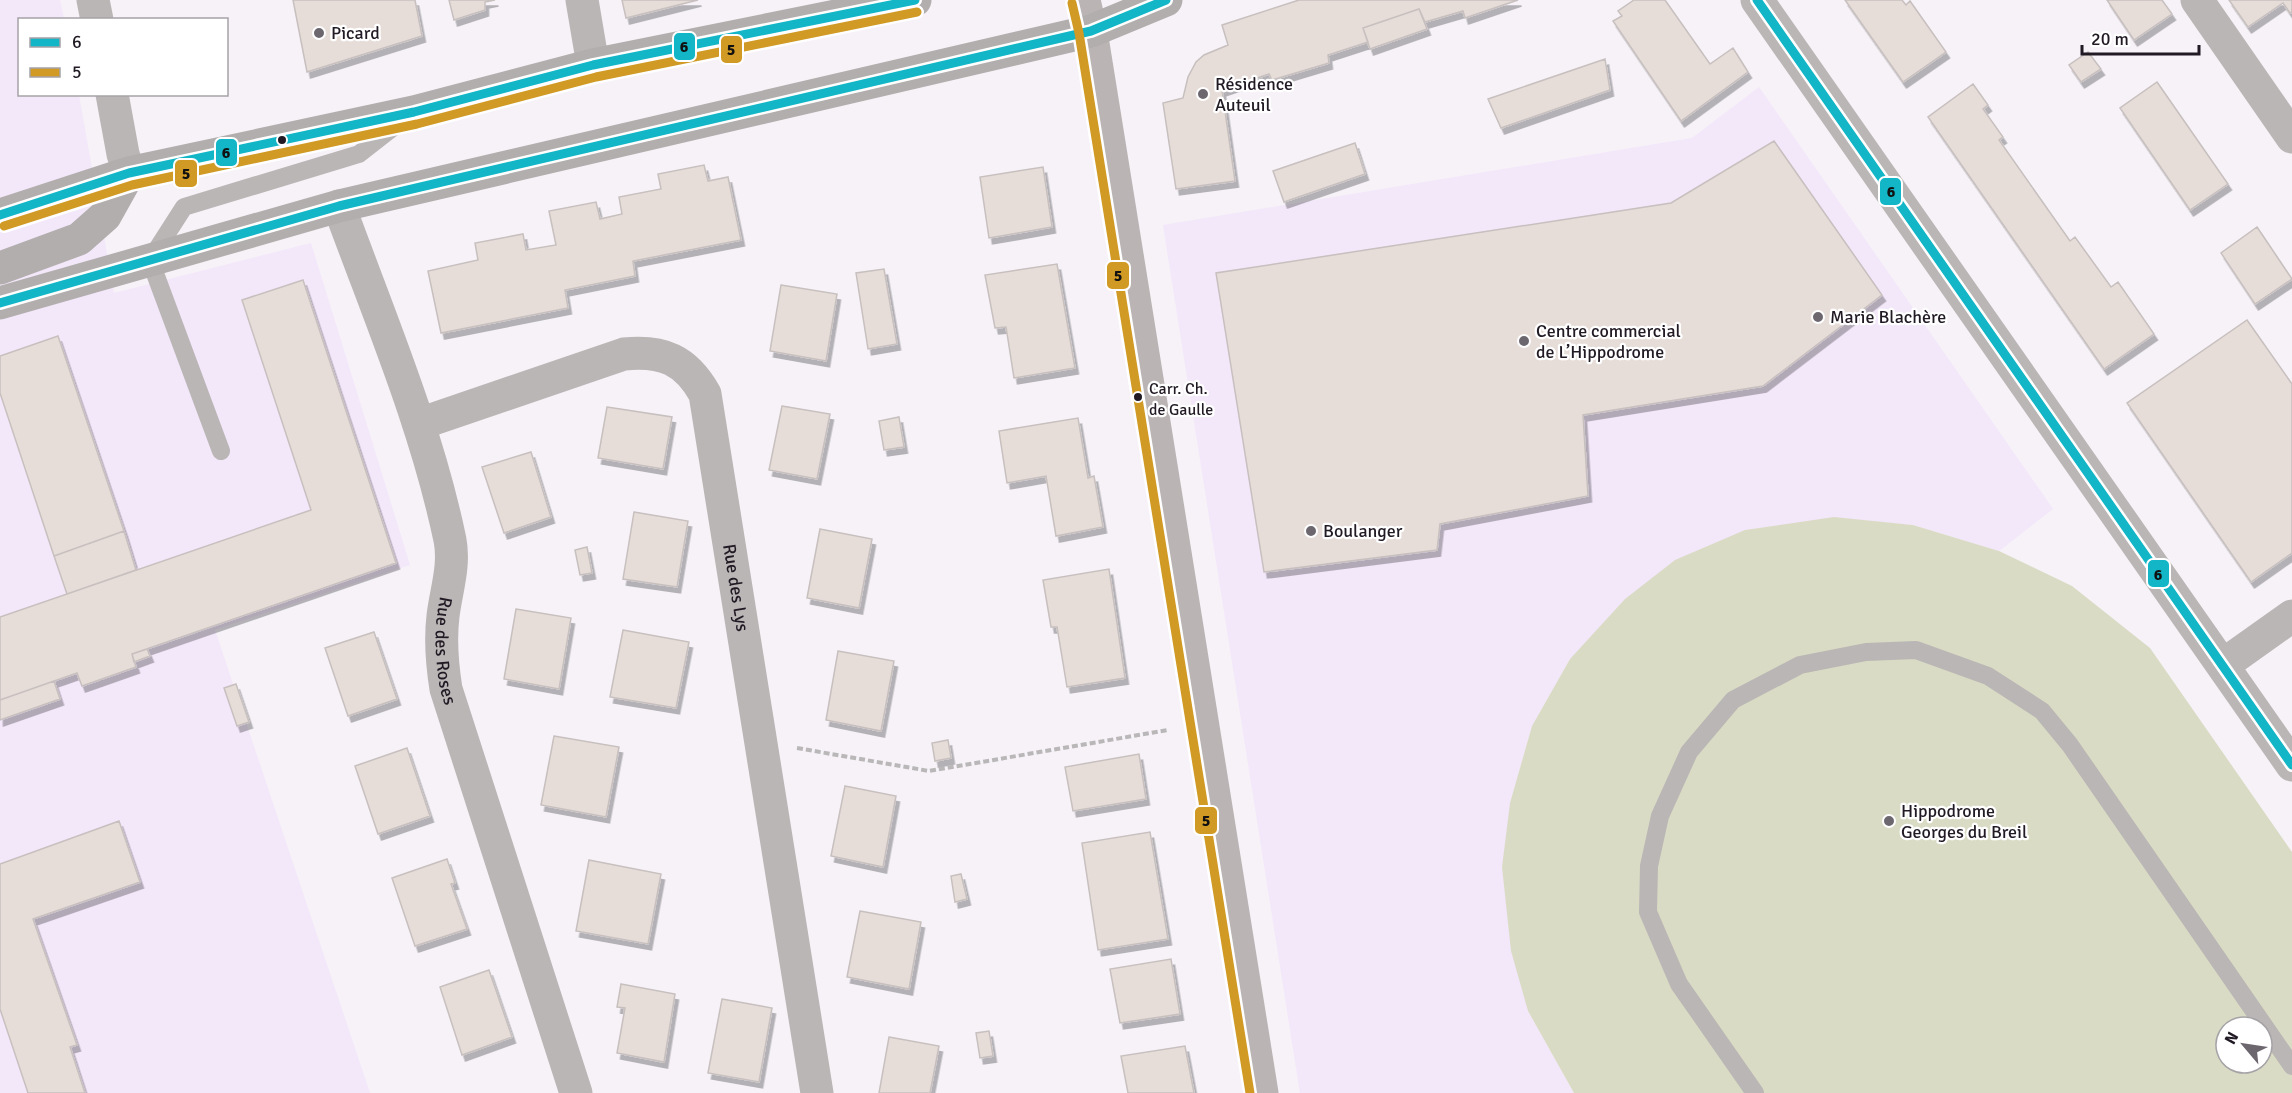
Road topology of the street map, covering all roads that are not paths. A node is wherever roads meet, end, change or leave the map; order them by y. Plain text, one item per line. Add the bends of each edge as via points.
1 (93, 0) edge
2 (582, 0) edge
3 (915, 0) edge
4 (1084, 0) edge
5 (1166, 0) edge
6 (1757, 0) edge
7 (2197, 0) edge
8 (97, 18) edge
9 (1091, 31) junction
10 (593, 65) junction
11 (112, 96) edge
12 (414, 112) junction
13 (2292, 138) edge
14 (129, 173) junction
15 (339, 206) junction
16 (0, 215) edge
17 (150, 260) junction
18 (0, 268) edge
19 (0, 303) edge
20 (419, 424) junction
21 (221, 451) dead end
22 (2292, 616) edge
23 (2223, 665) junction
24 (2292, 765) edge
25 (2292, 1066) edge
26 (576, 1093) edge
27 (817, 1093) edge
28 (1262, 1093) edge
29 (1755, 1093) edge

1 - 8 street
2 - 10 street
3 - 10 main road
4 - 9 main road
5 - 9 main road
6 - 23 street
7 - 13 street
9 - 15 main road
9 - 28 main road
10 - 12 main road
11 - 14 street
12 - 14 main road
12 - 17 lane via 359,154 184,207
14 - 16 main road
14 - 18 main road via 105,216 79,239
15 - 17 main road
15 - 20 street, Rue des Roses
17 - 19 main road
17 - 21 lane
20 - 26 street, Rue des Roses via 450,542 450,581 441,653 446,689
20 - 27 street, Rue des Lys via 624,354 663,355 697,378 705,394
22 - 23 street
23 - 24 street
25 - 29 lane via 2070,745 2042,711 1988,676 1916,651 1866,652 1800,665 1733,700 1689,752 1660,816 1648,866 1648,912 1678,984

